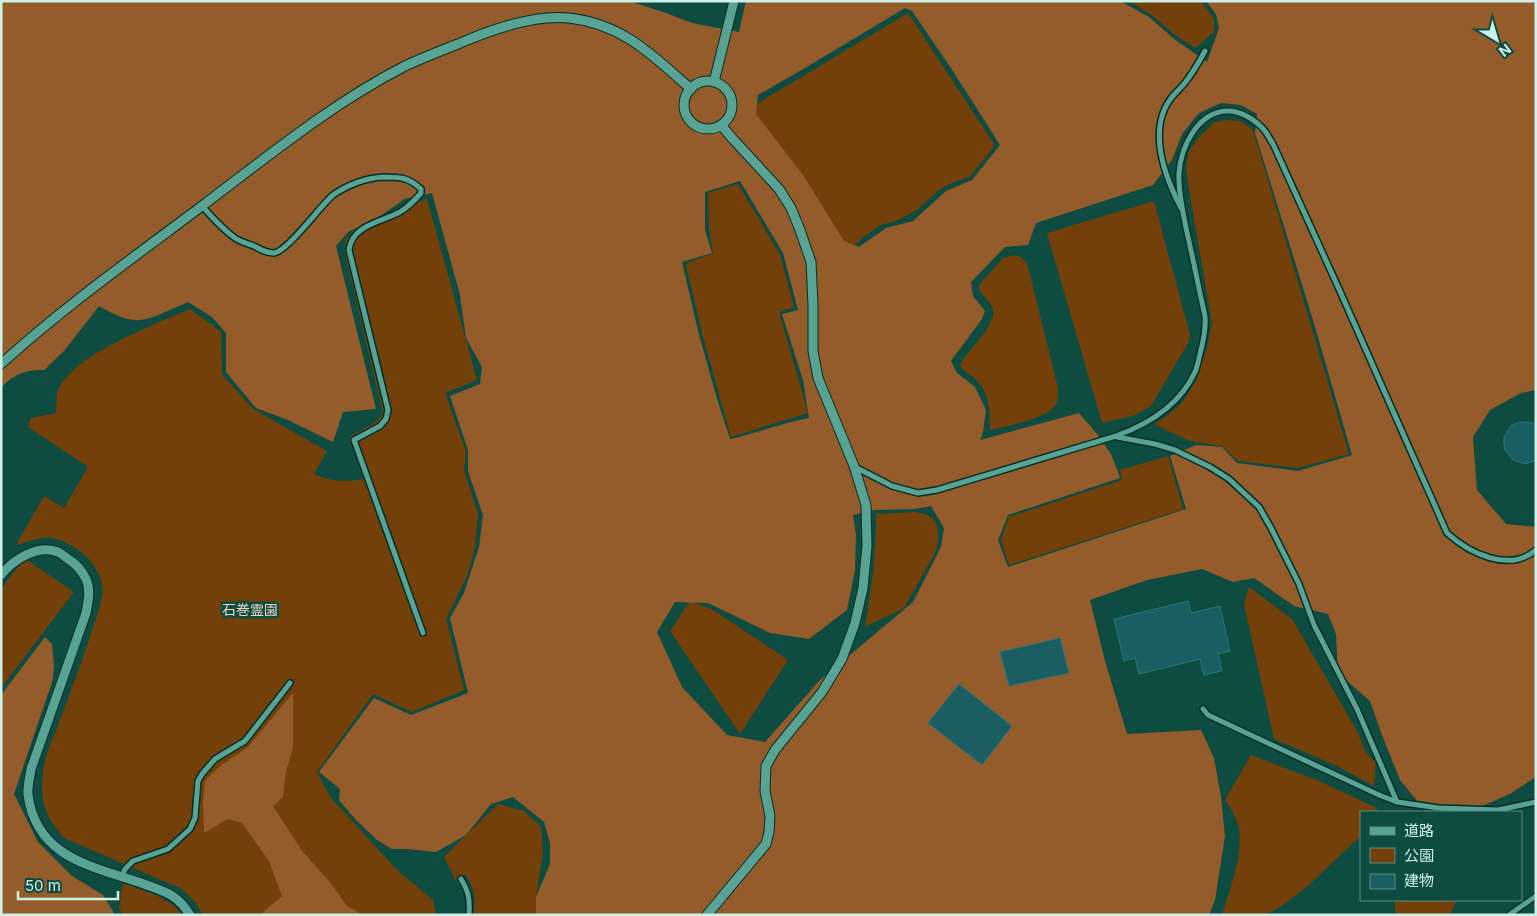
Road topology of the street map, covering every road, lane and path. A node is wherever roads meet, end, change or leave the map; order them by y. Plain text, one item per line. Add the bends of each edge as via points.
1 (734, 1) edge
2 (1205, 50) dead end
3 (714, 82) junction
4 (691, 89) junction
5 (721, 125) junction
6 (202, 206) junction
7 (1182, 211) junction
8 (1, 364) edge
9 (1116, 436) junction
10 (854, 466) junction
11 (1536, 550) edge
12 (1, 575) edge
13 (423, 634) dead end
14 (290, 683) dead end
15 (1203, 708) dead end
16 (1397, 802) junction
17 (1536, 802) edge
18 (122, 876) junction
19 (461, 879) dead end
20 (1536, 896) edge
21 (190, 915) edge
22 (469, 915) edge
23 (707, 915) edge
24 (1509, 915) edge

1 - 3 street
2 - 7 street via 1170,100 1160,124 1161,153
3 - 4 street via 702,82
3 - 5 street via 726,89 732,101 730,114
4 - 5 street via 684,103 693,123 707,129
4 - 6 street via 625,35 604,26 568,18 532,19 482,33 405,66 341,104 277,148
5 - 10 street via 779,189 800,230 811,262 812,351 818,378
6 - 8 street via 104,278
6 - 13 street via 236,238 275,253 282,250 334,195 352,185 372,178 392,177 407,178 421,189 416,200 403,210 362,228 350,241 349,250 388,410 386,420 380,426 354,440
7 - 9 street via 1205,316 1206,330 1196,367 1166,411
7 - 11 street via 1179,173 1183,155 1187,141 1208,116 1230,110 1242,113 1265,130 1339,288 1446,533 1478,554 1497,559 1520,559
9 - 10 street via 918,493 892,486
9 - 16 street via 1175,450 1210,467 1229,479 1259,507 1299,584 1314,625 1357,709
10 - 23 street via 866,505 867,546 864,588 855,623 842,659 822,692 766,766 765,791 770,816 766,844
12 - 18 street via 23,556 42,550 59,552 75,563 86,579 89,595 86,613 31,769 28,794 38,828 55,848 74,860
14 - 18 street via 245,741 215,760 202,774 196,792 195,818 190,829 168,849 133,861
15 - 16 street via 1208,715
16 - 17 street via 1439,808 1498,810
18 - 21 street via 171,894
19 - 22 street via 468,891
20 - 24 street

